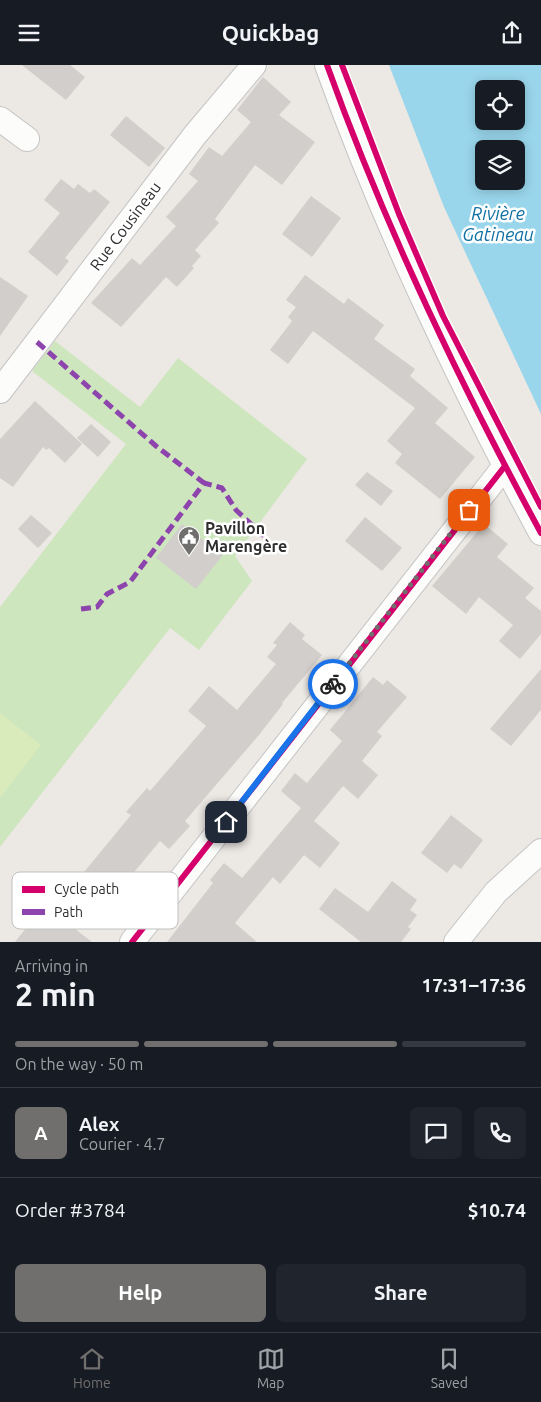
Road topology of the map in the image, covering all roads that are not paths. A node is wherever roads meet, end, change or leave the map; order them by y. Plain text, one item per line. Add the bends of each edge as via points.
1 (254, 65) edge
2 (327, 65) edge
3 (0, 119) edge
4 (27, 139) dead end
5 (0, 391) edge
6 (505, 466) junction
7 (541, 533) edge
8 (541, 851) edge
9 (178, 883) edge
10 (142, 929) edge
11 (132, 942) edge
12 (456, 942) edge

1 - 5 street, Rue Cousineau via 194,135
2 - 6 street via 406,265
3 - 4 street
6 - 7 street
6 - 9 street
8 - 12 street via 496,892
10 - 11 street

